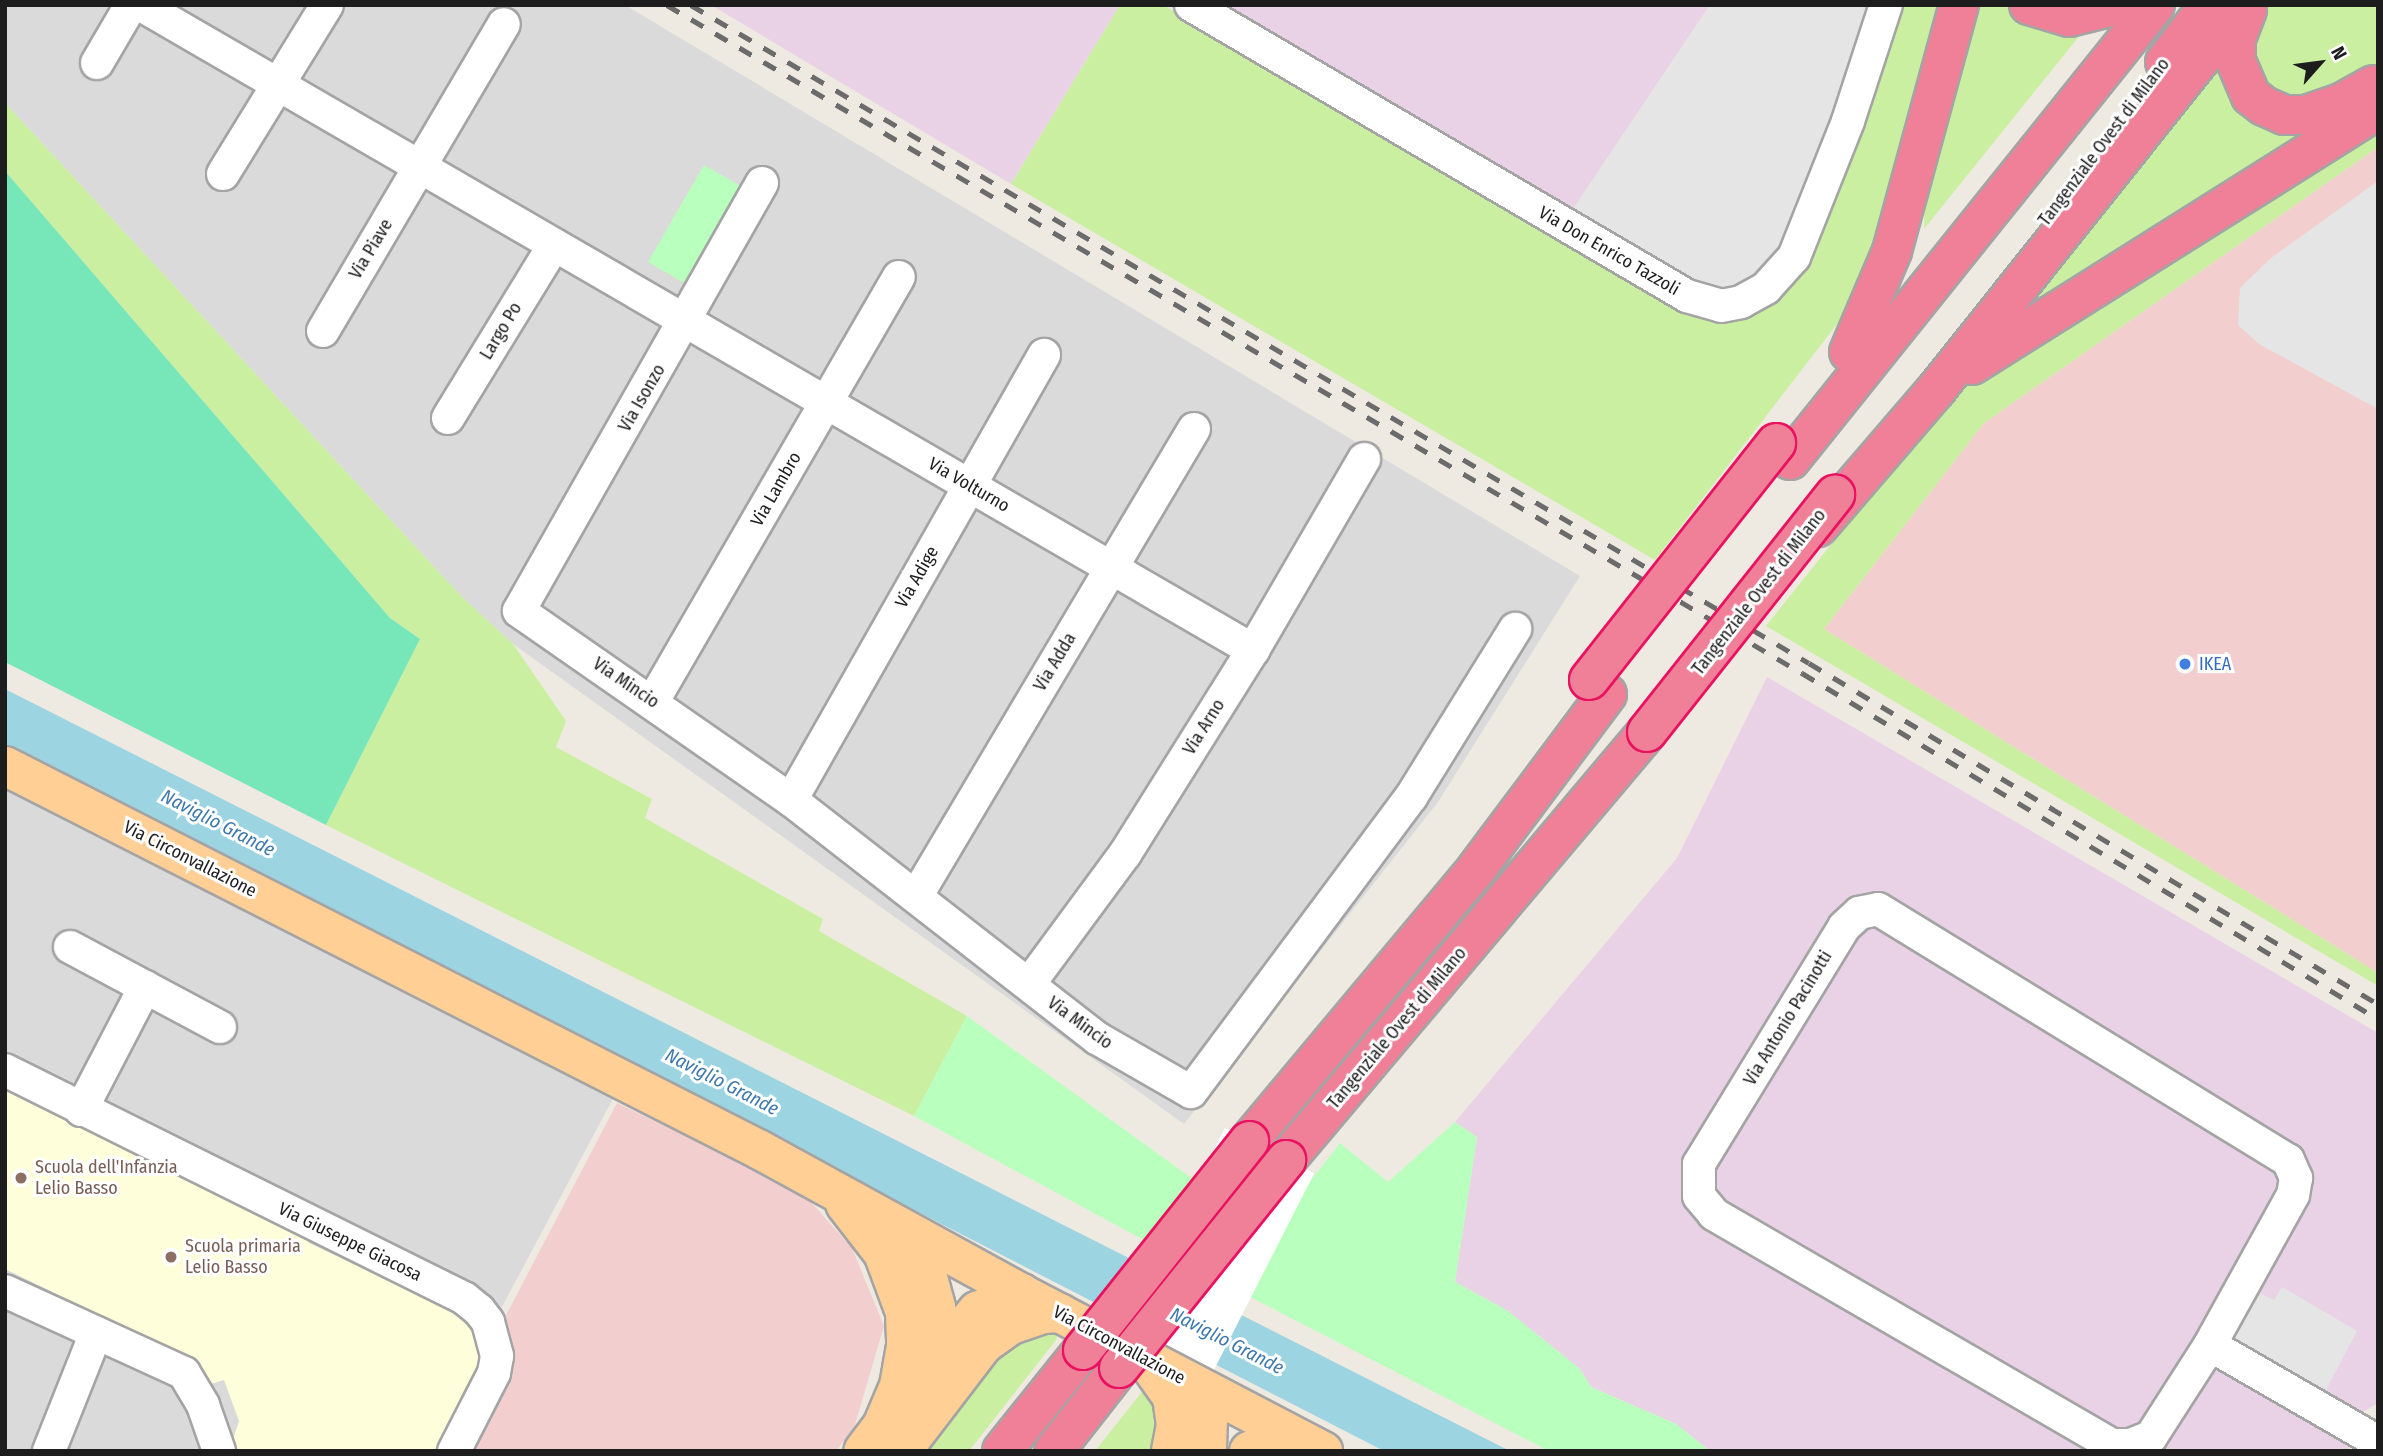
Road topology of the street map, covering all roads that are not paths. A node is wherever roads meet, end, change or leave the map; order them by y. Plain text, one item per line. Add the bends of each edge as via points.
1 (131, 5) edge
2 (141, 5) edge
3 (327, 5) edge
4 (1191, 5) edge
5 (1885, 5) edge
6 (1959, 5) edge
7 (2029, 5) edge
8 (2120, 5) edge
9 (2155, 5) edge
10 (2208, 5) edge
11 (2244, 5) edge
12 (2250, 5) edge
13 (504, 24) dead end
14 (97, 63) dead end
15 (2378, 82) edge
16 (279, 85) junction
17 (2378, 109) edge
18 (420, 167) junction
19 (223, 174) dead end
20 (762, 183) dead end
21 (554, 244) junction
22 (899, 277) dead end
23 (686, 321) junction
24 (323, 331) dead end
25 (1849, 352) junction
26 (1044, 355) dead end
27 (1936, 390) junction
28 (827, 403) junction
29 (448, 418) dead end
30 (1194, 429) dead end
31 (1783, 452) junction
32 (1364, 459) dead end
33 (970, 485) junction
34 (1838, 498) junction
35 (1111, 568) junction
36 (519, 611) joint
37 (1515, 629) dead end
38 (1253, 650) junction
39 (653, 701) junction
40 (5, 766) edge
41 (791, 800) junction
42 (917, 895) junction
43 (71, 947) dead end
44 (1029, 984) junction
45 (145, 987) junction
46 (220, 1027) dead end
47 (5, 1070) edge
48 (81, 1110) junction
49 (829, 1187) junction
50 (918, 1237) junction
51 (5, 1292) edge
52 (1021, 1293) junction
53 (1060, 1313) junction
54 (96, 1333) junction
55 (2210, 1345) junction
56 (944, 1350) junction
57 (1132, 1363) junction
58 (1194, 1386) junction
59 (948, 1390) junction
60 (2378, 1442) edge
61 (882, 1443) edge
62 (1306, 1443) edge
63 (49, 1451) edge
64 (219, 1451) edge
65 (454, 1451) edge
66 (1002, 1451) edge
67 (1054, 1451) edge
68 (1171, 1451) edge
69 (1207, 1451) edge
70 (1249, 1451) edge

1 - 14 street
2 - 16 street
3 - 16 street
4 - 5 street, Via Don Enrico Tazzoli via 1687,296 1721,306 1741,303 1766,288 1794,257 1848,121
6 - 25 highway via 1892,251
7 - 8 highway via 2069,17
8 - 25 highway
9 - 31 highway
10 - 34 highway, Tangenziale Ovest di Milano
11 - 27 highway
12 - 15 highway via 2238,33 2236,61 2251,96 2263,106 2284,115 2306,115 2341,103
13 - 18 street, Via Piave
16 - 18 street
16 - 19 street
17 - 27 highway via 2020,332
18 - 21 street
18 - 24 street, Via Piave
20 - 23 street, Via Isonzo
21 - 23 street
21 - 29 street, Largo Po
22 - 28 street, Via Lambro
23 - 28 street, Via Volturno
23 - 36 street, Via Isonzo
25 - 31 highway
26 - 33 street, Via Adige
27 - 34 highway
28 - 33 street, Via Volturno
28 - 39 street, Via Lambro
30 - 35 street, Via Adda
31 - 66 highway, bridge via 1520,779 1477,868 1249,1141
32 - 38 street, Via Arno
33 - 35 street, Via Volturno
33 - 41 street, Via Adige
34 - 57 highway, Tangenziale Ovest di Milano, bridge via 1286,1160
35 - 38 street, Via Volturno
35 - 42 street, Via Adda
36 - 39 street, Via Mincio
37 - 44 street, Via Mincio via 1411,797 1191,1092 1097,1038
38 - 44 street, Via Arno via 1125,854
39 - 41 street, Via Mincio
40 - 49 main road, Via Circonvallazione
41 - 42 street, Via Mincio
42 - 44 street, Via Mincio
43 - 45 street
45 - 46 street
45 - 48 street
47 - 48 street, Via Giuseppe Giacosa
48 - 65 street, Via Giuseppe Giacosa via 464,1298 479,1310 488,1322 497,1356 494,1373
49 - 50 main road, Via Circonvallazione
49 - 61 main road via 883,1253 905,1312 903,1368
50 - 52 main road, Via Circonvallazione
50 - 56 main road
51 - 54 street
52 - 53 main road, Via Circonvallazione
52 - 56 main road via 977,1311
53 - 57 main road, Via Circonvallazione
53 - 59 main road via 1029,1318 997,1334
54 - 63 street
54 - 64 street via 184,1373 203,1405
55 - 55 street, Via Antonio Pacinotti via 2293,1195 2296,1178 2288,1160 1878,909 1859,912 1844,928 1699,1164 1699,1196 1714,1214 2112,1445 2130,1445 2151,1437
55 - 60 street
56 - 59 main road
56 - 61 main road
57 - 58 main road, Via Circonvallazione
57 - 67 highway
57 - 68 main road via 1172,1397 1176,1425
58 - 62 main road, Via Circonvallazione
58 - 69 main road via 1209,1419
59 - 61 main road
62 - 70 main road

